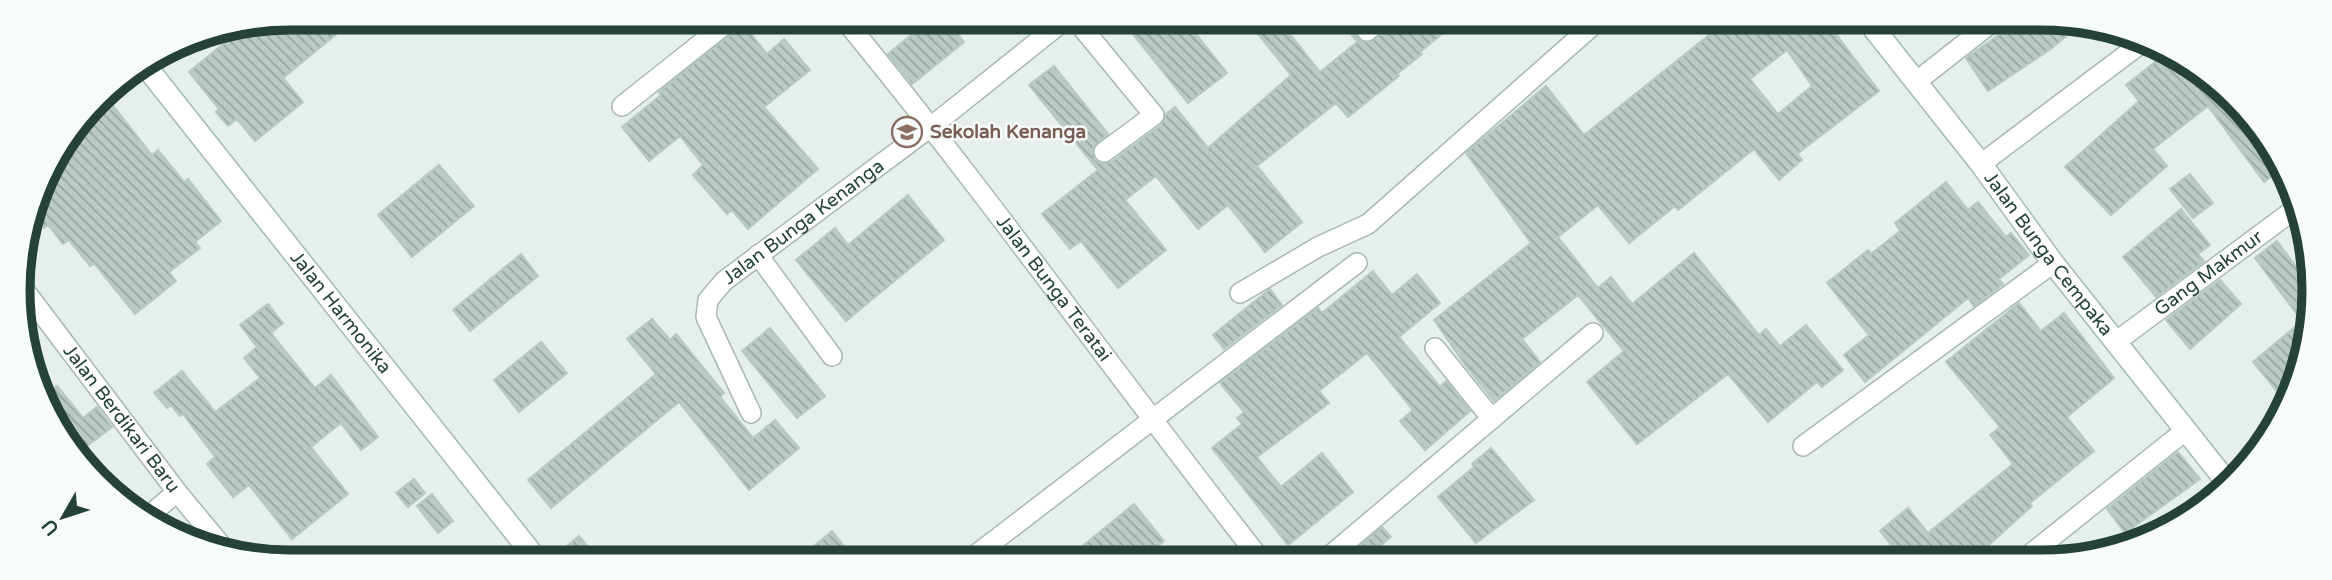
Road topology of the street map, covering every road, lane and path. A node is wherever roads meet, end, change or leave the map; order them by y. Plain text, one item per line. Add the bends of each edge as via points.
1 (718, 30) edge
2 (853, 30) edge
3 (1052, 30) edge
4 (1084, 30) edge
5 (1588, 30) edge
6 (1875, 30) edge
7 (1982, 30) edge
8 (2136, 48) edge
9 (150, 71) edge
10 (1917, 81) junction
11 (622, 106) dead end
12 (932, 125) junction
13 (1104, 152) dead end
14 (1981, 164) junction
15 (2290, 213) edge
16 (758, 255) junction
17 (1357, 263) dead end
18 (2053, 263) junction
19 (1240, 293) dead end
20 (30, 303) edge
21 (1593, 334) dead end
22 (2117, 341) junction
23 (1434, 348) dead end
24 (832, 356) dead end
25 (751, 413) dead end
26 (1492, 419) junction
27 (1151, 420) junction
28 (2186, 430) junction
29 (1803, 446) dead end
30 (2223, 477) edge
31 (177, 492) junction
32 (154, 511) edge
33 (216, 539) edge
34 (529, 550) edge
35 (982, 550) edge
36 (1253, 550) edge
37 (1337, 550) edge
38 (2036, 550) edge

1 - 11 street
2 - 12 street, Jalan Bunga Teratai
3 - 12 street, Jalan Bunga Kenanga
4 - 13 street via 1154,115
5 - 19 street via 1368,224
6 - 10 street, Jalan Bunga Cempaka
7 - 10 street
8 - 14 street
9 - 34 street, Jalan Harmonika
10 - 14 street, Jalan Bunga Cempaka
12 - 16 street, Jalan Bunga Kenanga
12 - 27 street, Jalan Bunga Teratai
14 - 18 street, Jalan Bunga Cempaka
15 - 22 street, Gang Makmur
16 - 24 street
16 - 25 street, Jalan Bunga Kenanga via 708,300 706,317
17 - 27 street
18 - 22 street, Jalan Bunga Cempaka
18 - 29 street
20 - 31 street, Jalan Berdikari Baru
21 - 26 street
22 - 28 street, Jalan Bunga Cempaka
23 - 26 street
26 - 37 street
27 - 35 street
27 - 36 street, Jalan Bunga Teratai
28 - 30 street, Jalan Bunga Cempaka
28 - 38 street
31 - 32 street
31 - 33 street, Jalan Berdikari Baru

